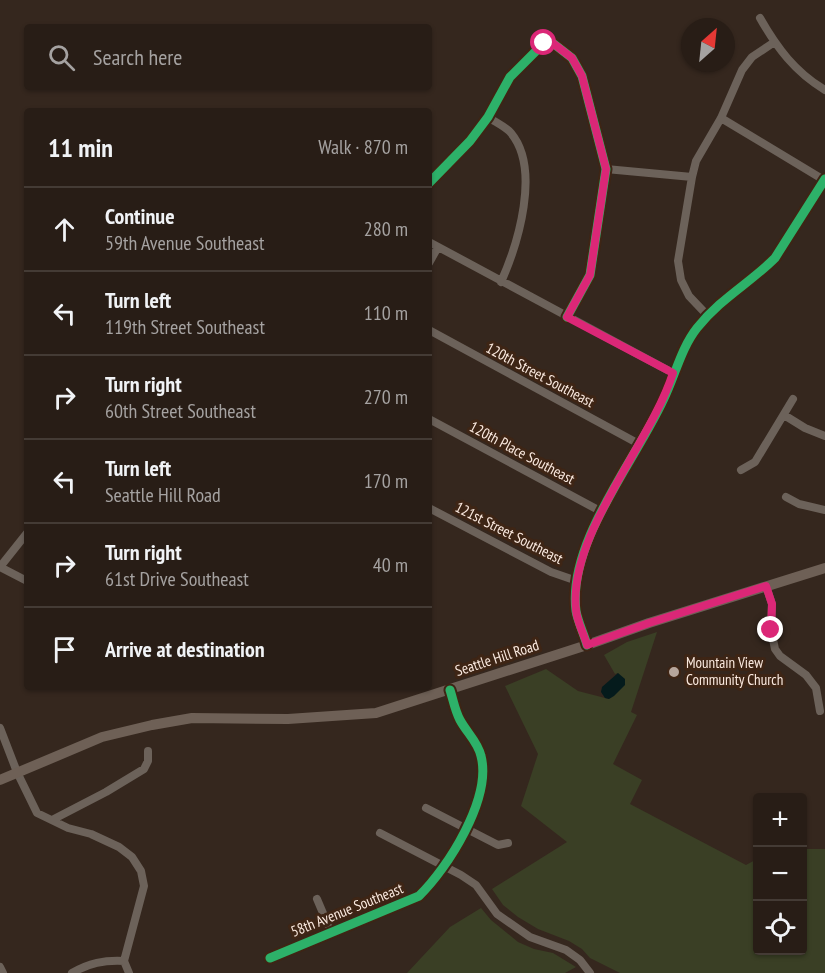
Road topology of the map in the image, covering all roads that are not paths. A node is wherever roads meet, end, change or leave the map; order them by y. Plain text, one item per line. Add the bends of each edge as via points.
1 (760, 18) dead end
2 (773, 43) junction
3 (825, 90) edge
4 (488, 117) junction
5 (721, 118) junction
6 (606, 169) junction
7 (692, 177) junction
8 (825, 179) edge
9 (432, 180) edge
10 (432, 244) edge
11 (438, 247) junction
12 (432, 258) edge
13 (501, 282) junction
14 (708, 316) junction
15 (567, 317) junction
16 (432, 332) edge
17 (673, 373) junction
18 (793, 399) dead end
19 (784, 415) junction
20 (432, 420) edge
21 (825, 436) edge
22 (639, 444) junction
23 (741, 470) dead end
24 (786, 497) dead end
25 (432, 509) edge
26 (825, 510) edge
27 (602, 512) junction
28 (24, 537) edge
29 (0, 567) edge
30 (825, 568) edge
31 (24, 579) edge
32 (577, 581) junction
33 (766, 586) junction
34 (587, 645) junction
35 (450, 690) junction
36 (820, 711) dead end
37 (0, 728) edge
38 (148, 751) dead end
39 (17, 772) junction
40 (0, 780) edge
41 (426, 808) dead end
42 (52, 820) junction
43 (465, 829) junction
44 (380, 833) dead end
45 (508, 843) dead end
46 (444, 867) junction
47 (317, 899) dead end
48 (331, 932) junction
49 (270, 958) dead end
50 (124, 961) junction
51 (0, 967) edge
52 (3, 973) edge
53 (72, 973) edge
54 (129, 973) edge
55 (590, 973) edge

1 - 2 street
2 - 3 street via 796,69
2 - 5 street via 752,57 742,70
4 - 6 street via 510,77 544,43 554,44 572,58 582,76
4 - 9 street
4 - 13 street via 510,132 524,158 527,175 514,251
5 - 7 street via 696,161
5 - 8 street
6 - 7 street
6 - 15 street via 590,275
7 - 14 street via 678,261 688,296
8 - 14 street via 775,258
10 - 11 street
11 - 12 street
11 - 13 street
13 - 15 street
14 - 17 street via 695,330
15 - 17 street
16 - 22 street, 120th Street Southeast
17 - 22 street
18 - 19 street
19 - 21 street
19 - 23 street via 755,462
20 - 27 street, 120th Place Southeast
22 - 27 street
24 - 26 street
25 - 32 street, 121st Street Southeast via 551,572
27 - 32 street
28 - 29 street
29 - 31 street
30 - 33 main road, Seattle Hill Road
32 - 34 street via 576,612
33 - 34 main road, Seattle Hill Road
33 - 36 street via 772,604 775,649 816,688
34 - 35 main road, Seattle Hill Road
35 - 39 main road, Seattle Hill Road via 376,713 288,719 192,718 152,725 102,737
35 - 43 street, 58th Avenue Southeast via 460,720 482,756 484,776
37 - 39 street
38 - 42 street via 144,769
39 - 40 main road, Seattle Hill Road
39 - 42 street via 37,813
41 - 43 street
42 - 50 street via 119,847 141,871 144,886
43 - 45 street via 498,845
43 - 46 street, 58th Avenue Southeast
44 - 46 street
46 - 48 street, 58th Avenue Southeast via 420,896
46 - 55 street via 476,885 497,914 530,937 566,950
47 - 48 street
48 - 49 street, 58th Avenue Southeast
50 - 53 street via 105,960
50 - 54 street
51 - 52 street

